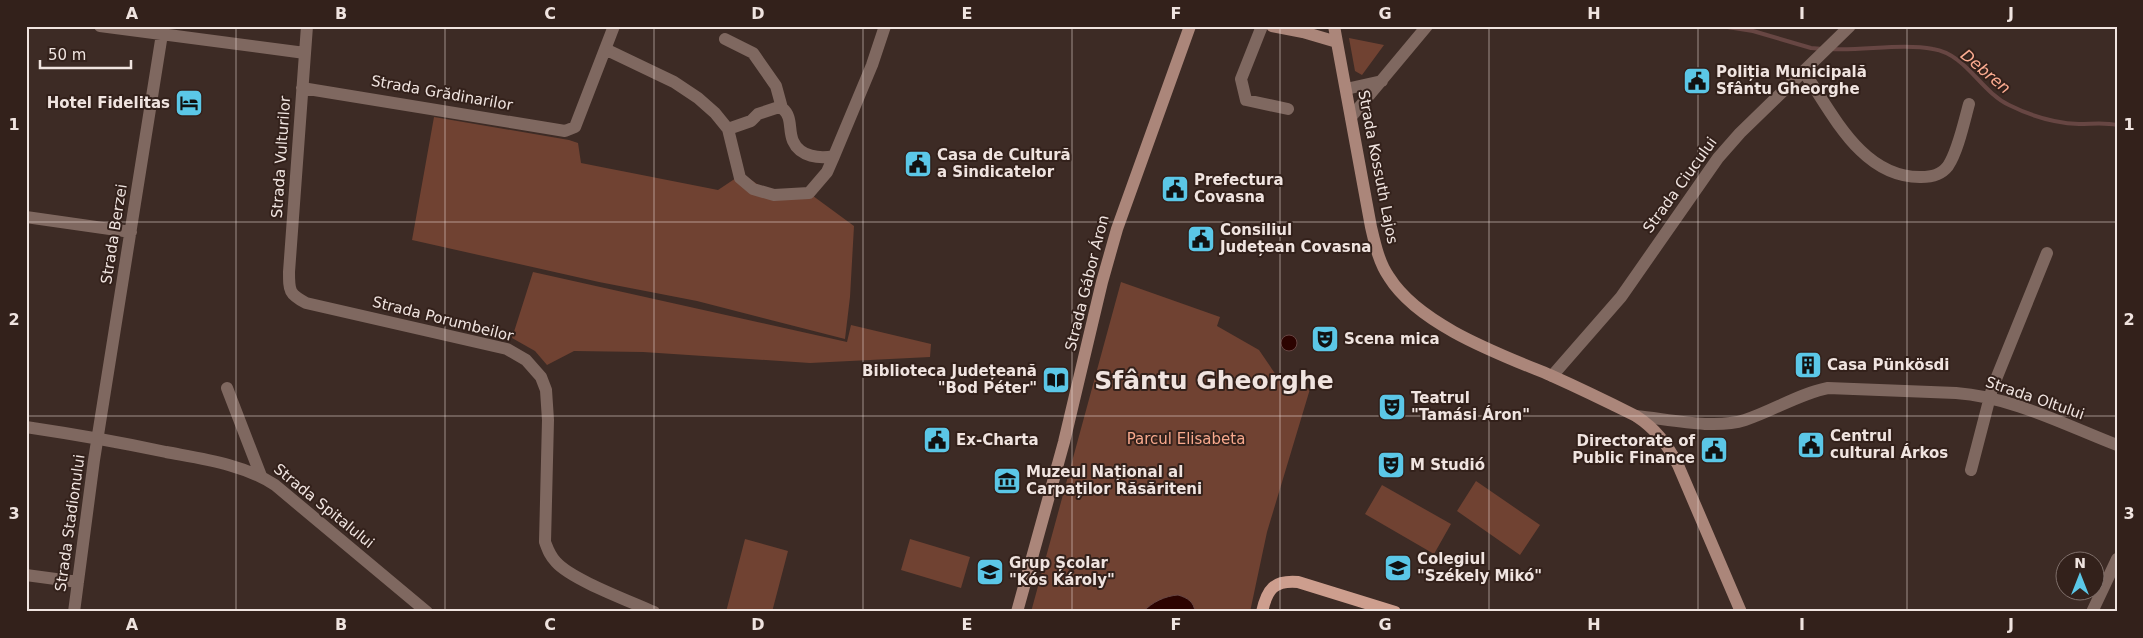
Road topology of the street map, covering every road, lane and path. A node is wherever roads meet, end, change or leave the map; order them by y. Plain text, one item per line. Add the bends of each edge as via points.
1 (100, 26) edge
2 (307, 26) edge
3 (614, 26) edge
4 (885, 26) edge
5 (1190, 26) edge
6 (1262, 26) edge
7 (1272, 26) edge
8 (1334, 26) edge
9 (1427, 26) edge
10 (1848, 28) edge
11 (162, 34) junction
12 (725, 39) dead end
13 (1337, 42) junction
14 (605, 49) junction
15 (305, 53) junction
16 (1804, 72) junction
17 (1382, 82) junction
18 (302, 88) junction
19 (1346, 89) junction
20 (1969, 104) dead end
21 (782, 108) junction
22 (1288, 109) dead end
23 (1351, 118) junction
24 (728, 129) junction
25 (834, 156) junction
26 (26, 218) edge
27 (131, 232) junction
28 (2047, 253) dead end
29 (289, 290) joint
30 (1552, 376) junction
31 (227, 388) dead end
32 (1990, 397) junction
33 (1636, 416) junction
34 (26, 427) edge
35 (98, 439) junction
36 (2117, 445) edge
37 (1971, 470) dead end
38 (261, 476) junction
39 (2117, 559) edge
40 (26, 575) edge
41 (78, 582) junction
42 (1263, 605) edge
43 (74, 612) edge
44 (427, 612) edge
45 (654, 612) edge
46 (1017, 612) edge
47 (1395, 612) edge
48 (1741, 612) edge
49 (2092, 612) edge

1 - 11 street
2 - 15 street, Strada Vulturilor
3 - 14 street
4 - 25 street via 882,41
5 - 46 main road, Strada Gábor Áron via 1117,229 1064,442
6 - 22 street via 1241,79 1246,100
7 - 13 main road
8 - 13 main road, Strada Kossuth Lajos
9 - 17 street
10 - 16 street, Strada Ciucului
11 - 15 street
11 - 27 street, Strada Berzei
12 - 21 street via 753,53 776,86
13 - 19 main road, Strada Kossuth Lajos
14 - 18 street, Strada Grădinarilor via 575,127 564,131
14 - 24 street via 690,92
15 - 18 street, Strada Vulturilor
16 - 20 street via 1851,142 1871,160 1911,177 1929,177 1941,173 1948,165
16 - 30 street, Strada Ciucului via 1718,158 1621,297
17 - 19 street
17 - 23 street
18 - 29 street, Strada Vulturilor
19 - 23 main road, Strada Kossuth Lajos
21 - 24 street via 758,114 751,121
21 - 25 street via 788,113 797,147 822,159
23 - 30 main road, Strada Kossuth Lajos via 1371,227 1388,277 1420,308 1462,336
24 - 25 street via 740,178 753,189 774,195 809,193 827,172
26 - 27 street
27 - 35 street, Strada Berzei
28 - 32 street
29 - 45 street, Strada Porumbeilor via 306,303 507,349 526,360 541,377 548,401 545,542 549,554 572,575
30 - 33 main road, Strada Kossuth Lajos
31 - 38 street
32 - 33 street, Strada Oltului via 1828,388 1734,423
32 - 36 street, Strada Oltului
32 - 37 street
33 - 48 main road, Strada Kossuth Lajos via 1656,431 1670,450
34 - 35 street, Strada Spitalului
35 - 38 street, Strada Spitalului via 236,467
35 - 41 street, Strada Stadionului
38 - 44 street, Strada Spitalului
39 - 49 street
40 - 41 street
41 - 43 street, Strada Stadionului
42 - 47 main road via 1275,585 1298,582

